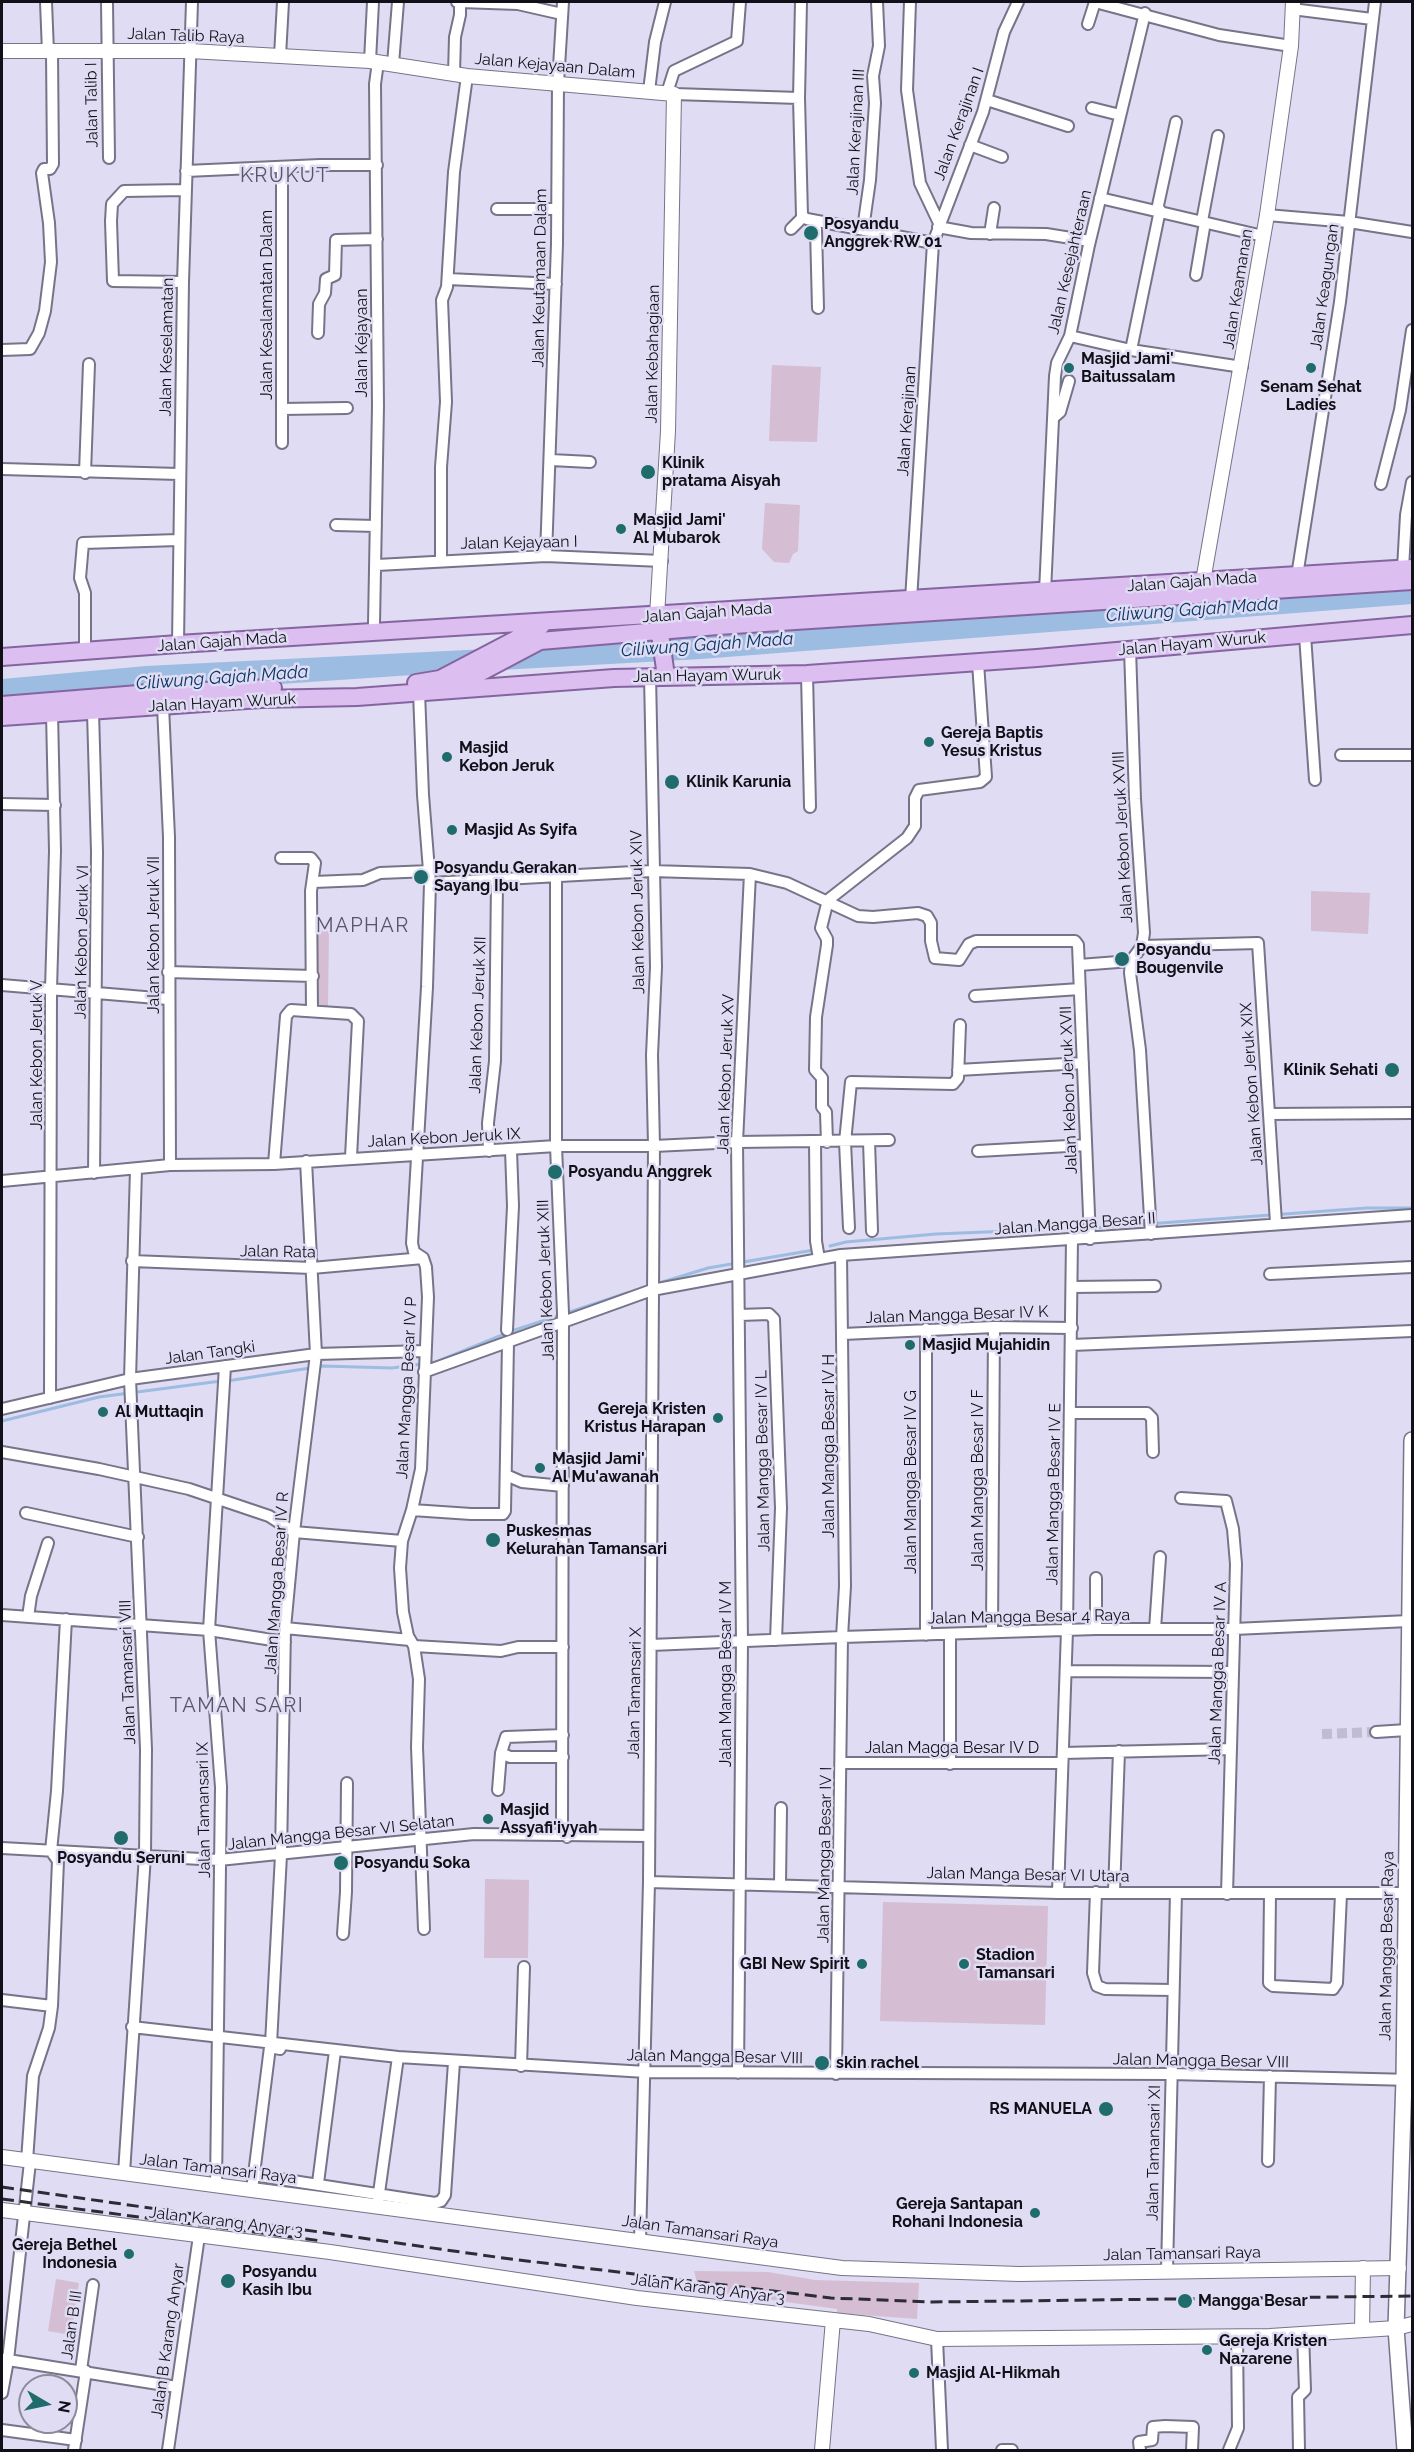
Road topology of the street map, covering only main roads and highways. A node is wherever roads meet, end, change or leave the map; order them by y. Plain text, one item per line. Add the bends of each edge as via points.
1 (1409, 573) edge
2 (980, 603) junction
3 (552, 623) junction
4 (657, 625) junction
5 (1413, 625) edge
6 (327, 635) junction
7 (2, 657) edge
8 (660, 672) junction
9 (423, 687) junction
10 (340, 697) junction
11 (2, 705) edge
12 (2, 717) edge
13 (1413, 1440) edge
14 (1412, 1555) edge
15 (1408, 1902) edge
16 (1408, 2079) edge
17 (1413, 2354) edge
18 (1398, 2359) junction
19 (1404, 2451) edge

1 - 2 main road, Jalan Gajah Mada
1 - 2 main road, Jalan Gajah Mada via 1045,592
2 - 4 main road, Jalan Gajah Mada
2 - 4 main road, Jalan Gajah Mada via 911,600
3 - 4 main road, Jalan Gajah Mada
3 - 6 main road, Jalan Gajah Mada
3 - 9 main road
4 - 6 main road via 621,610 337,626
4 - 8 main road
4 - 10 main road, Jalan Gajah Mada via 534,643 473,678 447,687
5 - 8 main road, Jalan Hayam Wuruk via 807,674
6 - 7 main road, Jalan Gajah Mada
8 - 9 main road, Jalan Hayam Wuruk
9 - 10 main road, Jalan Hayam Wuruk
9 - 11 main road, Jalan Hayam Wuruk via 151,693
10 - 12 main road, Jalan Hayam Wuruk
13 - 14 main road, Jalan Mangga Besar Raya
14 - 15 main road, Jalan Mangga Besar Raya
15 - 16 main road, Jalan Mangga Besar Raya
16 - 18 main road, Jalan Mangga Besar Raya via 1396,2328
17 - 18 main road
18 - 19 main road, Jalan Mangga Besar Raya

